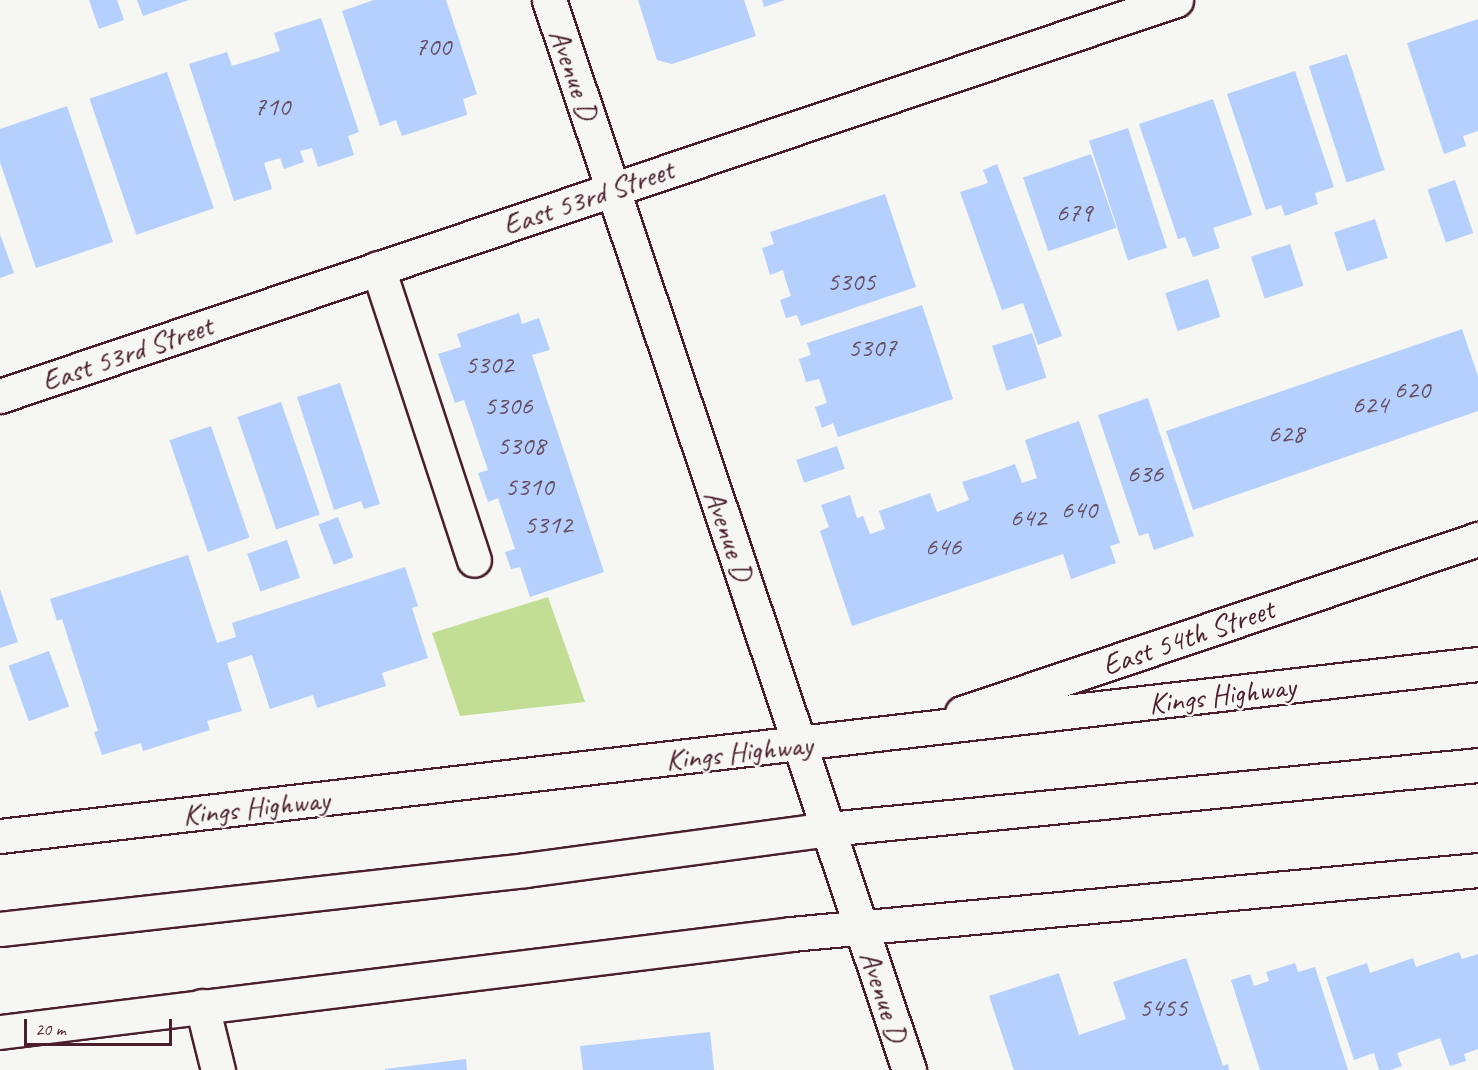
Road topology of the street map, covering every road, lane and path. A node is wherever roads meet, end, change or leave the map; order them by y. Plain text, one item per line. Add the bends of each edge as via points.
1 (549, 0) edge
2 (1176, 0) edge
3 (613, 189) junction
4 (378, 268) junction
5 (0, 396) edge
6 (1478, 539) edge
7 (474, 560) dead end
8 (1478, 664) edge
9 (898, 735) junction
10 (800, 745) junction
11 (1478, 765) edge
12 (828, 829) junction
13 (0, 836) edge
14 (1478, 870) edge
15 (862, 926) junction
16 (0, 929) edge
17 (202, 1006) junction
18 (0, 1032) edge
19 (218, 1070) edge
20 (909, 1070) edge

1 - 3 street, Avenue D
2 - 3 street, East 53rd Street
3 - 4 street, East 53rd Street
3 - 10 street, Avenue D
4 - 5 street, East 53rd Street
4 - 7 street
6 - 9 street, East 54th Street
8 - 9 street, Kings Highway
9 - 10 street, Kings Highway
10 - 12 street, Avenue D
10 - 13 street, Kings Highway
11 - 12 street
12 - 15 street, Avenue D
12 - 16 street via 526,870
14 - 15 street
15 - 17 street
15 - 20 street, Avenue D
17 - 18 street
17 - 19 street

